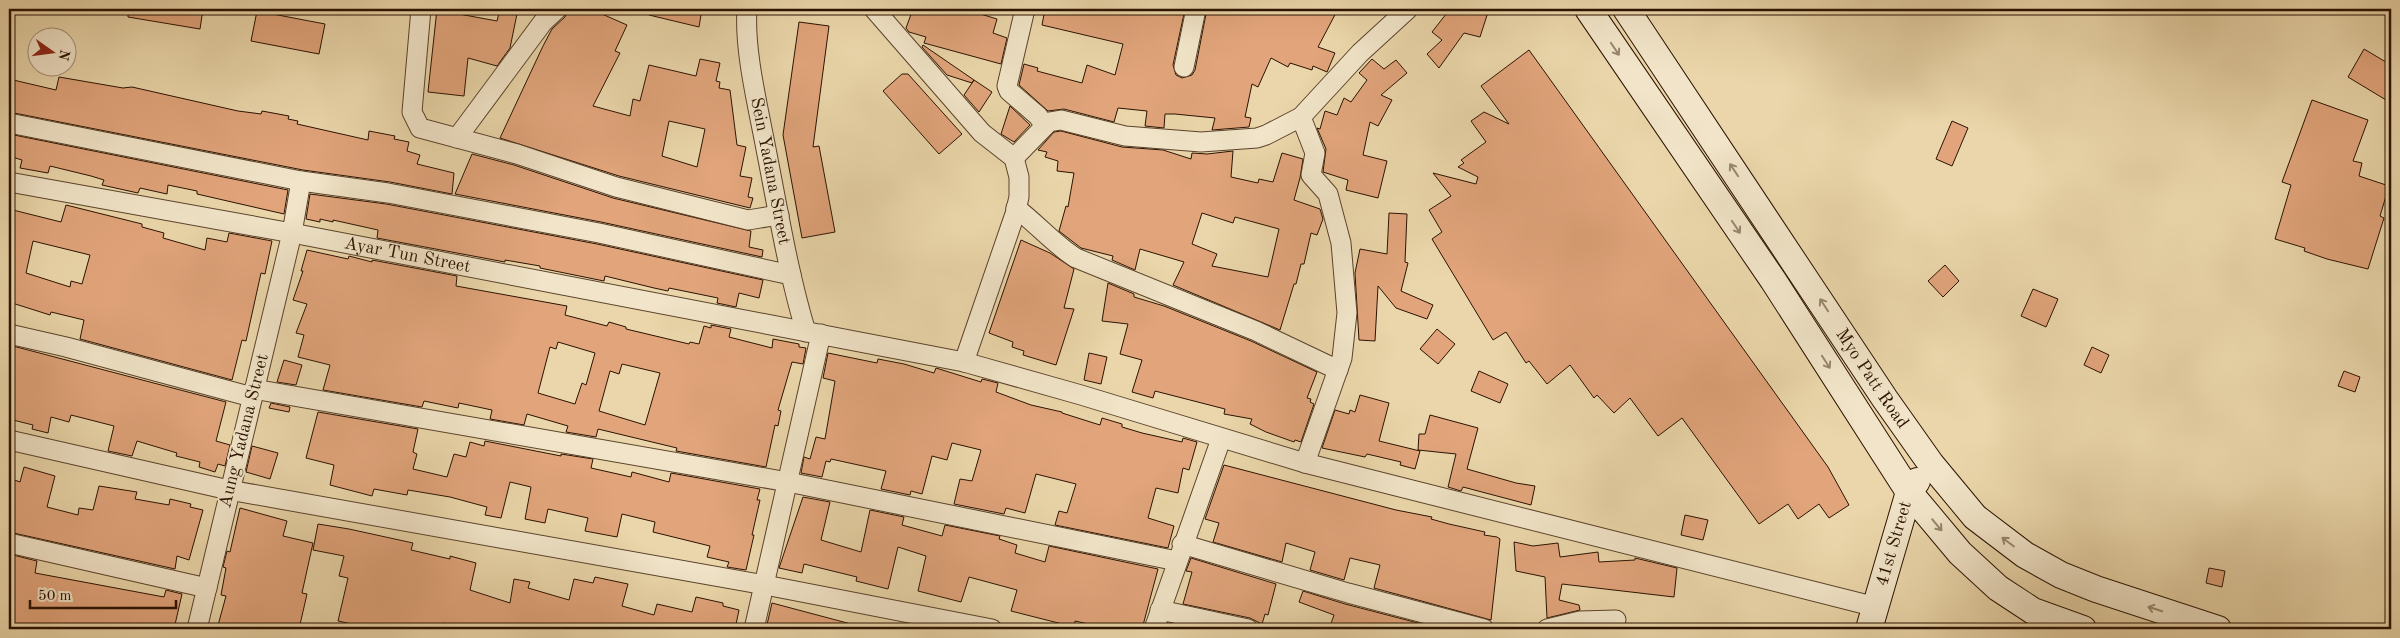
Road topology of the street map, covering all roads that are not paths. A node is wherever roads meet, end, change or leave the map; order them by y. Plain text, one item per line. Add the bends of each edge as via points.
1 (421, 9) edge
2 (557, 9) edge
3 (747, 9) edge
4 (1025, 9) edge
5 (1196, 9) edge
6 (1408, 9) edge
7 (1624, 9) edge
8 (879, 11) edge
9 (1593, 16) edge
10 (1184, 66) dead end
11 (1301, 117) junction
12 (9, 123) edge
13 (1045, 126) junction
14 (457, 138) junction
15 (1014, 158) junction
16 (9, 182) edge
17 (301, 182) junction
18 (1016, 208) junction
19 (779, 215) junction
20 (292, 233) junction
21 (1798, 265) junction
22 (791, 275) junction
23 (1773, 280) junction
24 (814, 333) junction
25 (9, 334) edge
26 (964, 362) junction
27 (1338, 370) junction
28 (253, 393) junction
29 (1221, 438) junction
30 (9, 440) edge
31 (1305, 463) junction
32 (1931, 464) junction
33 (788, 482) junction
34 (229, 490) junction
35 (1908, 492) junction
36 (9, 543) edge
37 (1179, 552) junction
38 (765, 585) junction
39 (207, 588) junction
40 (1160, 610) junction
41 (1873, 618) edge
42 (1616, 620) dead end
43 (197, 629) edge
44 (754, 629) edge
45 (992, 629) edge
46 (1154, 629) edge
47 (1248, 629) edge
48 (1484, 629) edge
49 (1547, 629) edge
50 (2083, 629) edge
51 (2218, 629) edge

1 - 14 street via 412,112 420,128
2 - 14 street via 543,22
3 - 19 street, Sein Yadana Street via 746,26 759,114
4 - 13 street via 1007,86
5 - 10 street
6 - 11 street via 1360,53
7 - 9 main road
21 -> 7 main road, Myo Patt Road
8 - 15 street via 982,133
9 -> 23 main road, Myo Patt Road
11 - 13 street via 1257,138 1202,142 1125,136 1062,120
11 - 27 street via 1315,153 1311,175 1328,194 1341,243 1347,313
12 - 17 street
13 - 15 street
14 - 19 street via 616,187 748,220
15 - 18 street via 1019,177
16 - 20 street, Ayar Tun Street
17 - 20 street, Aung Yadana Street
17 - 22 street via 388,194 599,233
18 - 26 street
18 - 27 street via 1076,258 1256,331
19 - 22 street, Sein Yadana Street
20 - 24 street, Ayar Tun Street
20 - 28 street, Aung Yadana Street
21 - 23 main road
32 -> 21 main road, Myo Patt Road
22 - 24 street, Sein Yadana Street
23 -> 35 main road, Myo Patt Road
24 - 26 street, Ayar Tun Street
24 - 33 street, Sein Yadana Street
25 - 28 street
26 - 29 street, Ayar Tun Street
27 - 31 street
28 - 33 street
28 - 34 street, Aung Yadana Street
29 - 31 street, Ayar Tun Street
29 - 37 street
30 - 34 street
31 - 41 street, Ayar Tun Street
32 - 35 main road, 41st Street
51 -> 32 main road, Myo Patt Road via 2096,589 2025,555 1975,517
33 - 37 street
33 - 38 street, Sein Yadana Street
34 - 38 street
34 - 39 street, Aung Yadana Street
35 - 41 main road, 41st Street
35 -> 50 main road, Myo Patt Road via 1960,553 1998,588 2033,611
36 - 39 street
37 - 40 street
37 - 48 street
38 - 44 street, Sein Yadana Street
38 - 45 street
39 - 43 street, Aung Yadana Street
40 - 46 street
40 - 47 street
42 - 49 street via 1580,621

